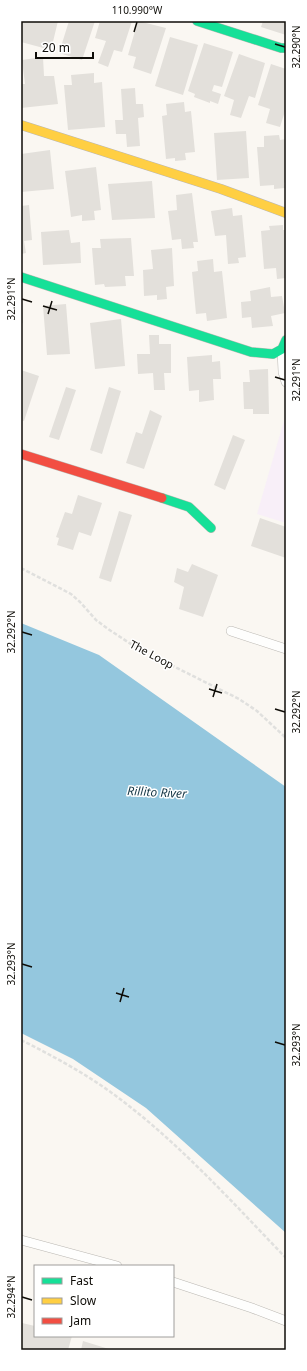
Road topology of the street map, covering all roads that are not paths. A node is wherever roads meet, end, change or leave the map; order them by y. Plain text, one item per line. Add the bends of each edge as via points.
1 (197, 21) edge
2 (286, 48) edge
3 (21, 125) edge
4 (286, 213) edge
5 (21, 277) edge
6 (286, 340) edge
7 (282, 349) junction
8 (286, 382) edge
9 (21, 454) edge
10 (211, 528) dead end
11 (231, 630) dead end
12 (286, 649) edge
13 (21, 1240) edge
14 (113, 1265) edge
15 (174, 1282) edge
16 (286, 1321) edge

1 - 2 street
3 - 4 street
5 - 7 street via 250,352 273,354
6 - 7 street
7 - 8 lane
9 - 10 street via 189,507
11 - 12 lane
13 - 14 lane
15 - 16 lane

